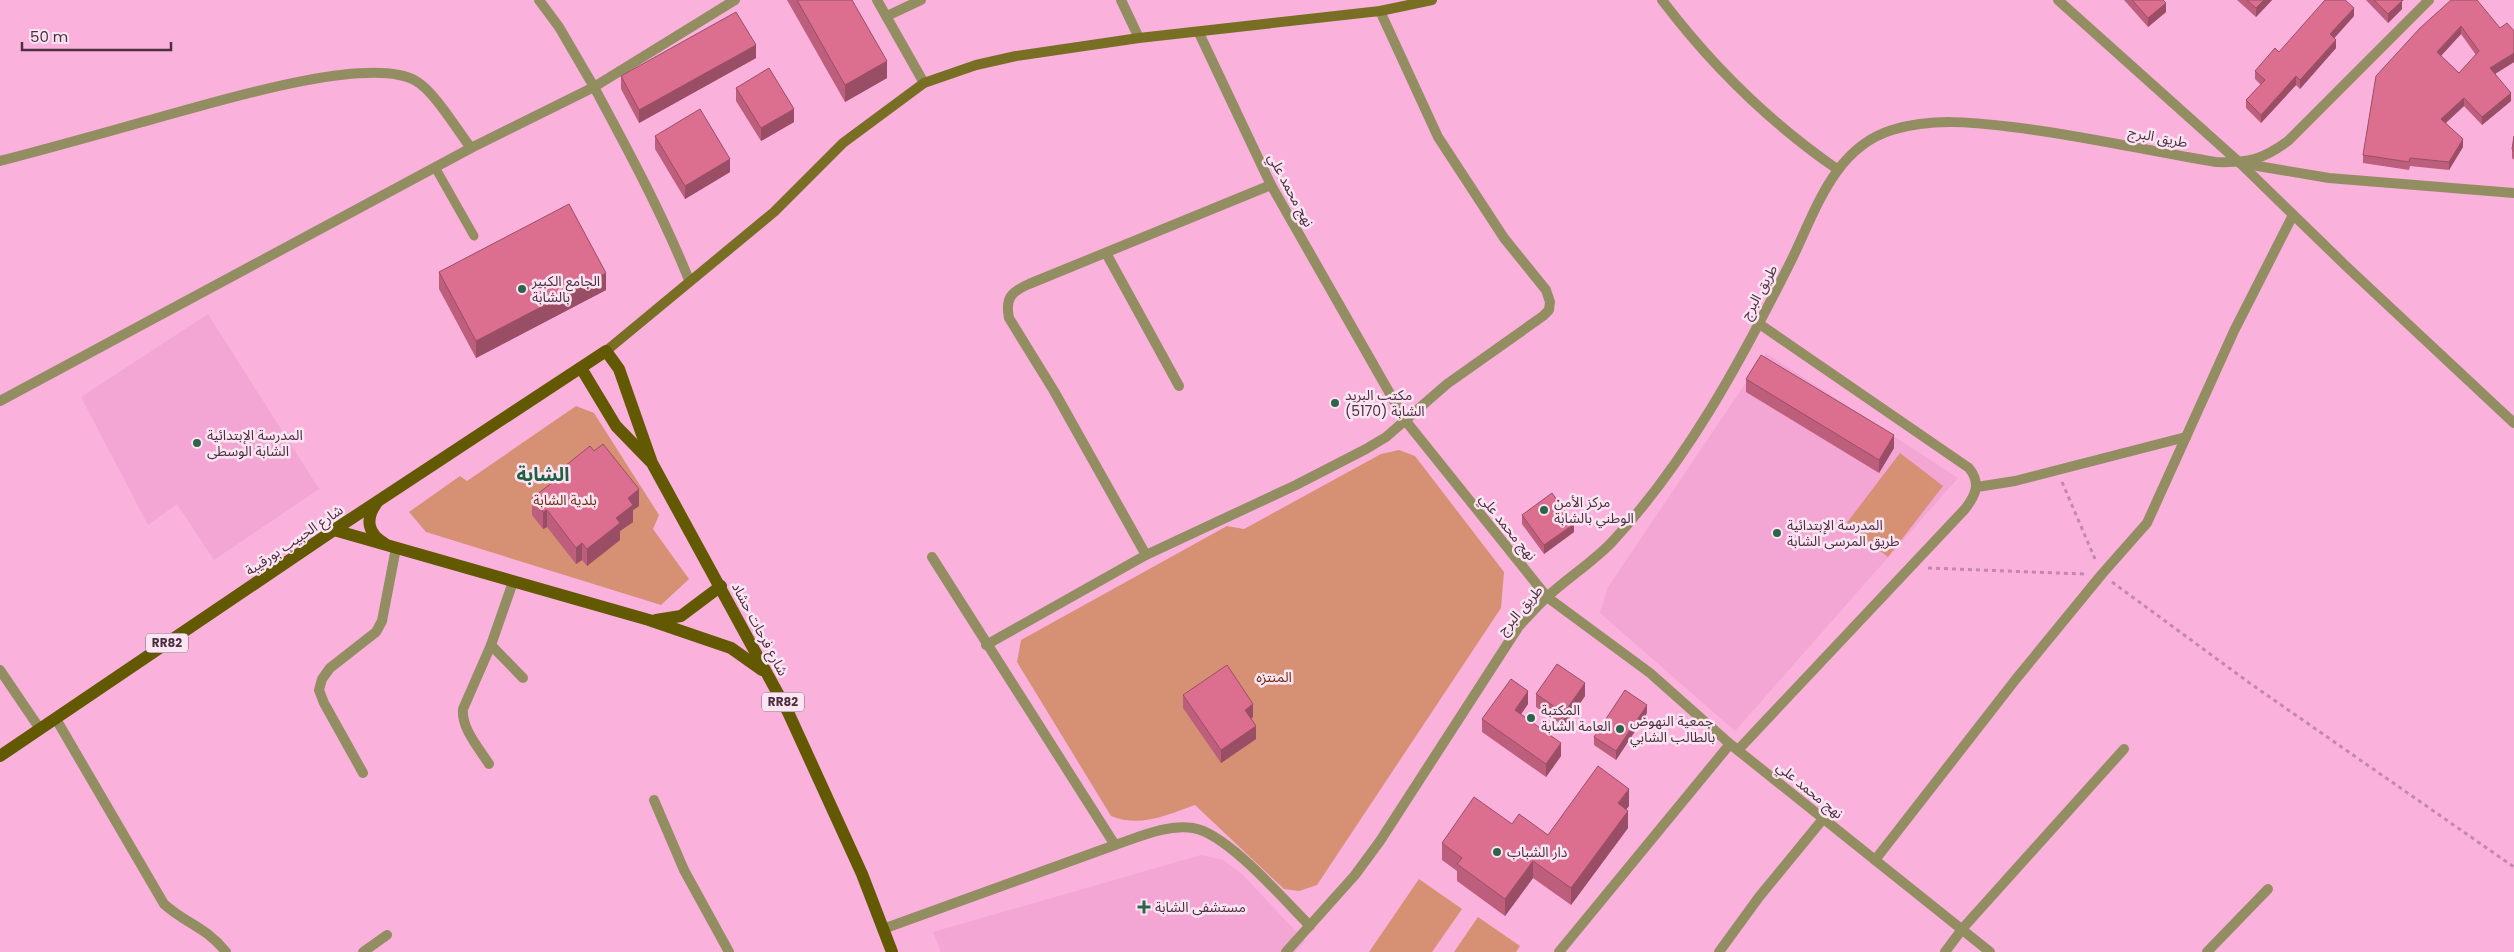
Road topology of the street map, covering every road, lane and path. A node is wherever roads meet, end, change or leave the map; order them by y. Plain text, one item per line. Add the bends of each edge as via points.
1 (539, 0) edge
2 (877, 0) edge
3 (921, 0) edge
4 (1121, 0) edge
5 (1432, 0) edge
6 (1662, 0) edge
7 (2058, 0) edge
8 (732, 1) edge
9 (2425, 1) edge
10 (1380, 11) junction
11 (887, 16) junction
12 (1199, 33) junction
13 (1139, 38) junction
14 (924, 84) junction
15 (594, 87) junction
16 (471, 148) junction
17 (0, 161) edge
18 (2240, 163) junction
19 (436, 169) junction
20 (1838, 169) junction
21 (1271, 185) junction
22 (2514, 193) edge
23 (2293, 216) junction
24 (474, 236) dead end
25 (1106, 253) junction
26 (689, 280) junction
27 (1758, 323) junction
28 (606, 351) junction
29 (581, 368) junction
30 (1179, 386) dead end
31 (0, 401) edge
32 (1405, 420) junction
33 (2514, 423) edge
34 (2186, 437) junction
35 (652, 462) junction
36 (2057, 470) junction
37 (1977, 488) junction
38 (381, 499) junction
39 (334, 530) junction
40 (393, 547) junction
41 (1146, 556) junction
42 (932, 558) dead end
43 (1911, 567) junction
44 (2102, 574) junction
45 (512, 582) junction
46 (720, 586) junction
47 (1547, 597) junction
48 (649, 620) junction
49 (491, 645) junction
50 (986, 645) junction
51 (0, 670) edge
52 (767, 674) junction
53 (524, 678) dead end
54 (56, 719) junction
55 (40, 729) junction
56 (1734, 747) junction
57 (2124, 749) dead end
58 (0, 756) edge
59 (489, 764) dead end
60 (363, 774) dead end
61 (654, 800) dead end
62 (1824, 819) junction
63 (1115, 845) junction
64 (1875, 860) junction
65 (2514, 867) edge
66 (2268, 889) dead end
67 (1310, 926) junction
68 (1963, 928) junction
69 (883, 930) junction
70 (387, 935) dead end
71 (226, 952) edge
72 (363, 952) edge
73 (729, 952) edge
74 (892, 952) edge
75 (1286, 952) edge
76 (1559, 952) edge
77 (1719, 952) edge
78 (1945, 952) edge
79 (1990, 952) edge
80 (2207, 952) edge

1 - 15 street
2 - 11 street
3 - 11 street
4 - 13 street
5 - 10 main road
6 - 20 street via 1716,66 1752,102 1780,127
7 - 18 street
8 - 15 street
9 - 18 street, طريق البرج via 2288,141 2270,155
10 - 12 main road
10 - 32 street via 1438,137 1499,231 1546,290 1550,302 1549,310 1543,316 1447,384
11 - 14 street
12 - 13 main road
12 - 21 street, نهج محمد علي
13 - 14 main road via 1016,56 976,65
14 - 26 main road via 842,143 774,212
15 - 16 street
15 - 26 street via 628,148
16 - 17 street via 430,93 416,81 382,73 324,78 251,93
16 - 19 street
18 - 20 street, طريق البرج via 2198,159 2053,132 1941,121 1890,130 1868,141
18 - 22 street via 2329,178
18 - 23 street
19 - 24 lane
19 - 31 street
20 - 27 street, طريق البرج
21 - 25 street
21 - 32 street, نهج محمد علي
23 - 33 street
23 - 34 street via 2234,331
25 - 30 street
25 - 41 street via 1018,289 1010,296 1007,306 1016,331 1054,391
26 - 28 main road
27 - 37 street via 1969,468 1975,476
27 - 47 street, طريق البرج via 1690,442 1647,499 1610,544
28 - 29 main road, شارع الحبيب بورقيبة / RR82
28 - 35 main road, شارع فرحات حشاد / RR82 via 618,369
29 - 35 main road, شارع فرحات حشاد / RR82 via 616,426
29 - 38 main road, شارع الحبيب بورقيبة / RR82
32 - 41 street via 1386,437 1332,467
32 - 47 street, نهج محمد علي
34 - 36 street
34 - 44 street via 2147,523
35 - 46 main road, شارع فرحات حشاد / RR82
36 - 37 street
36 - 44 path
37 - 43 street via 1965,509
38 - 39 main road, شارع الحبيب بورقيبة / RR82
38 - 40 main road via 371,511 369,526 377,539
39 - 40 main road
39 - 54 main road, شارع الحبيب بورقيبة / RR82
40 - 45 main road
40 - 60 street via 382,621 376,632 330,668 319,690
41 - 50 street
42 - 50 street
43 - 44 path
43 - 56 street
44 - 64 street
44 - 65 path via 2251,684
45 - 48 main road
45 - 49 street
46 - 48 main road via 681,616
46 - 52 main road, شارع فرحات حشاد / RR82
47 - 56 street, نهج محمد علي via 1650,673
47 - 67 street, طريق البرج via 1519,626 1380,841
48 - 52 main road via 731,648
49 - 53 street
49 - 59 street via 462,717
50 - 63 street
51 - 55 street
52 - 69 main road, شارع فرحات حشاد / RR82 via 834,811
54 - 55 main road, شارع الحبيب بورقيبة / RR82
54 - 71 street via 164,904 175,914 203,928
55 - 58 main road, شارع الحبيب بورقيبة / RR82
56 - 62 street, نهج محمد علي
56 - 76 street
57 - 68 street
61 - 73 street via 684,870
62 - 64 street, نهج محمد علي
62 - 77 street via 1759,897
63 - 67 street via 1176,828 1194,828 1211,834 1232,849
63 - 69 street
64 - 68 street, نهج محمد علي
66 - 80 street
67 - 75 street, طريق البرج
68 - 78 street
68 - 79 street, نهج محمد علي
69 - 74 main road, شارع فرحات حشاد / RR82
70 - 72 street

